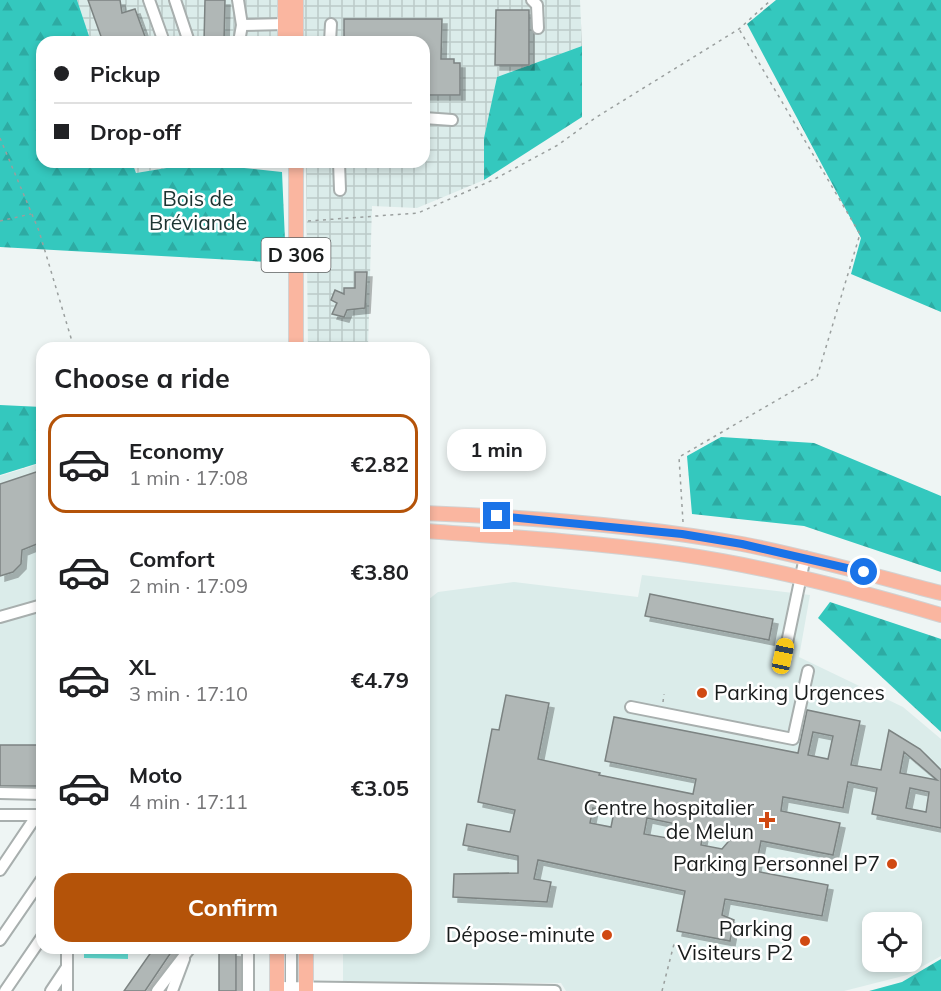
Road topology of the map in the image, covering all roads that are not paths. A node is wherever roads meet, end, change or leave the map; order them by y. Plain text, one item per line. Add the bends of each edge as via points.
1 (149, 0) edge
2 (175, 0) edge
3 (238, 0) edge
4 (285, 0) edge
5 (296, 0) edge
6 (532, 0) edge
7 (286, 24) junction
8 (331, 24) dead end
9 (242, 25) junction
10 (538, 28) dead end
11 (162, 36) edge
12 (187, 36) edge
13 (240, 36) edge
14 (243, 36) edge
15 (285, 36) edge
16 (296, 36) edge
17 (330, 36) edge
18 (430, 118) edge
19 (452, 120) dead end
20 (286, 168) edge
21 (296, 168) edge
22 (339, 168) edge
23 (340, 190) dead end
24 (287, 342) edge
25 (296, 342) edge
26 (430, 513) edge
27 (430, 531) edge
28 (805, 557) junction
29 (800, 578) junction
30 (941, 592) edge
31 (36, 607) edge
32 (941, 615) edge
33 (0, 617) edge
34 (783, 662) dead end
35 (808, 671) dead end
36 (631, 707) dead end
37 (0, 793) edge
38 (36, 794) edge
39 (0, 815) edge
40 (36, 815) edge
41 (36, 820) edge
42 (0, 870) edge
43 (36, 888) edge
44 (0, 940) edge
45 (36, 946) edge
46 (67, 954) edge
47 (186, 954) edge
48 (187, 954) edge
49 (248, 954) edge
50 (278, 954) edge
51 (290, 954) edge
52 (306, 954) edge
53 (67, 967) junction
54 (306, 989) edge
55 (282, 990) edge
56 (357, 990) edge
57 (5, 991) edge
58 (51, 991) edge
59 (67, 991) edge
60 (157, 991) edge
61 (172, 991) edge
62 (248, 991) edge
63 (554, 991) edge

1 - 11 street
2 - 12 street
3 - 9 street
4 - 7 main road
5 - 16 main road
6 - 10 street via 537,5
7 - 9 street
7 - 15 main road
8 - 17 street
9 - 13 street
9 - 14 street
18 - 19 street
20 - 24 main road, D 306
21 - 25 main road, D 306
22 - 23 street
26 - 28 main road via 682,534
27 - 29 main road via 613,546
28 - 29 street
28 - 30 main road
29 - 32 main road
29 - 34 street
31 - 33 street
35 - 36 street via 793,739
37 - 38 street
39 - 40 street
41 - 42 street
43 - 44 street
45 - 57 street
46 - 53 street
47 - 60 street
48 - 61 street
49 - 62 street
50 - 55 main road
51 - 55 street
52 - 54 main road
53 - 58 street
53 - 59 street
54 - 55 street
54 - 56 street
56 - 63 street

